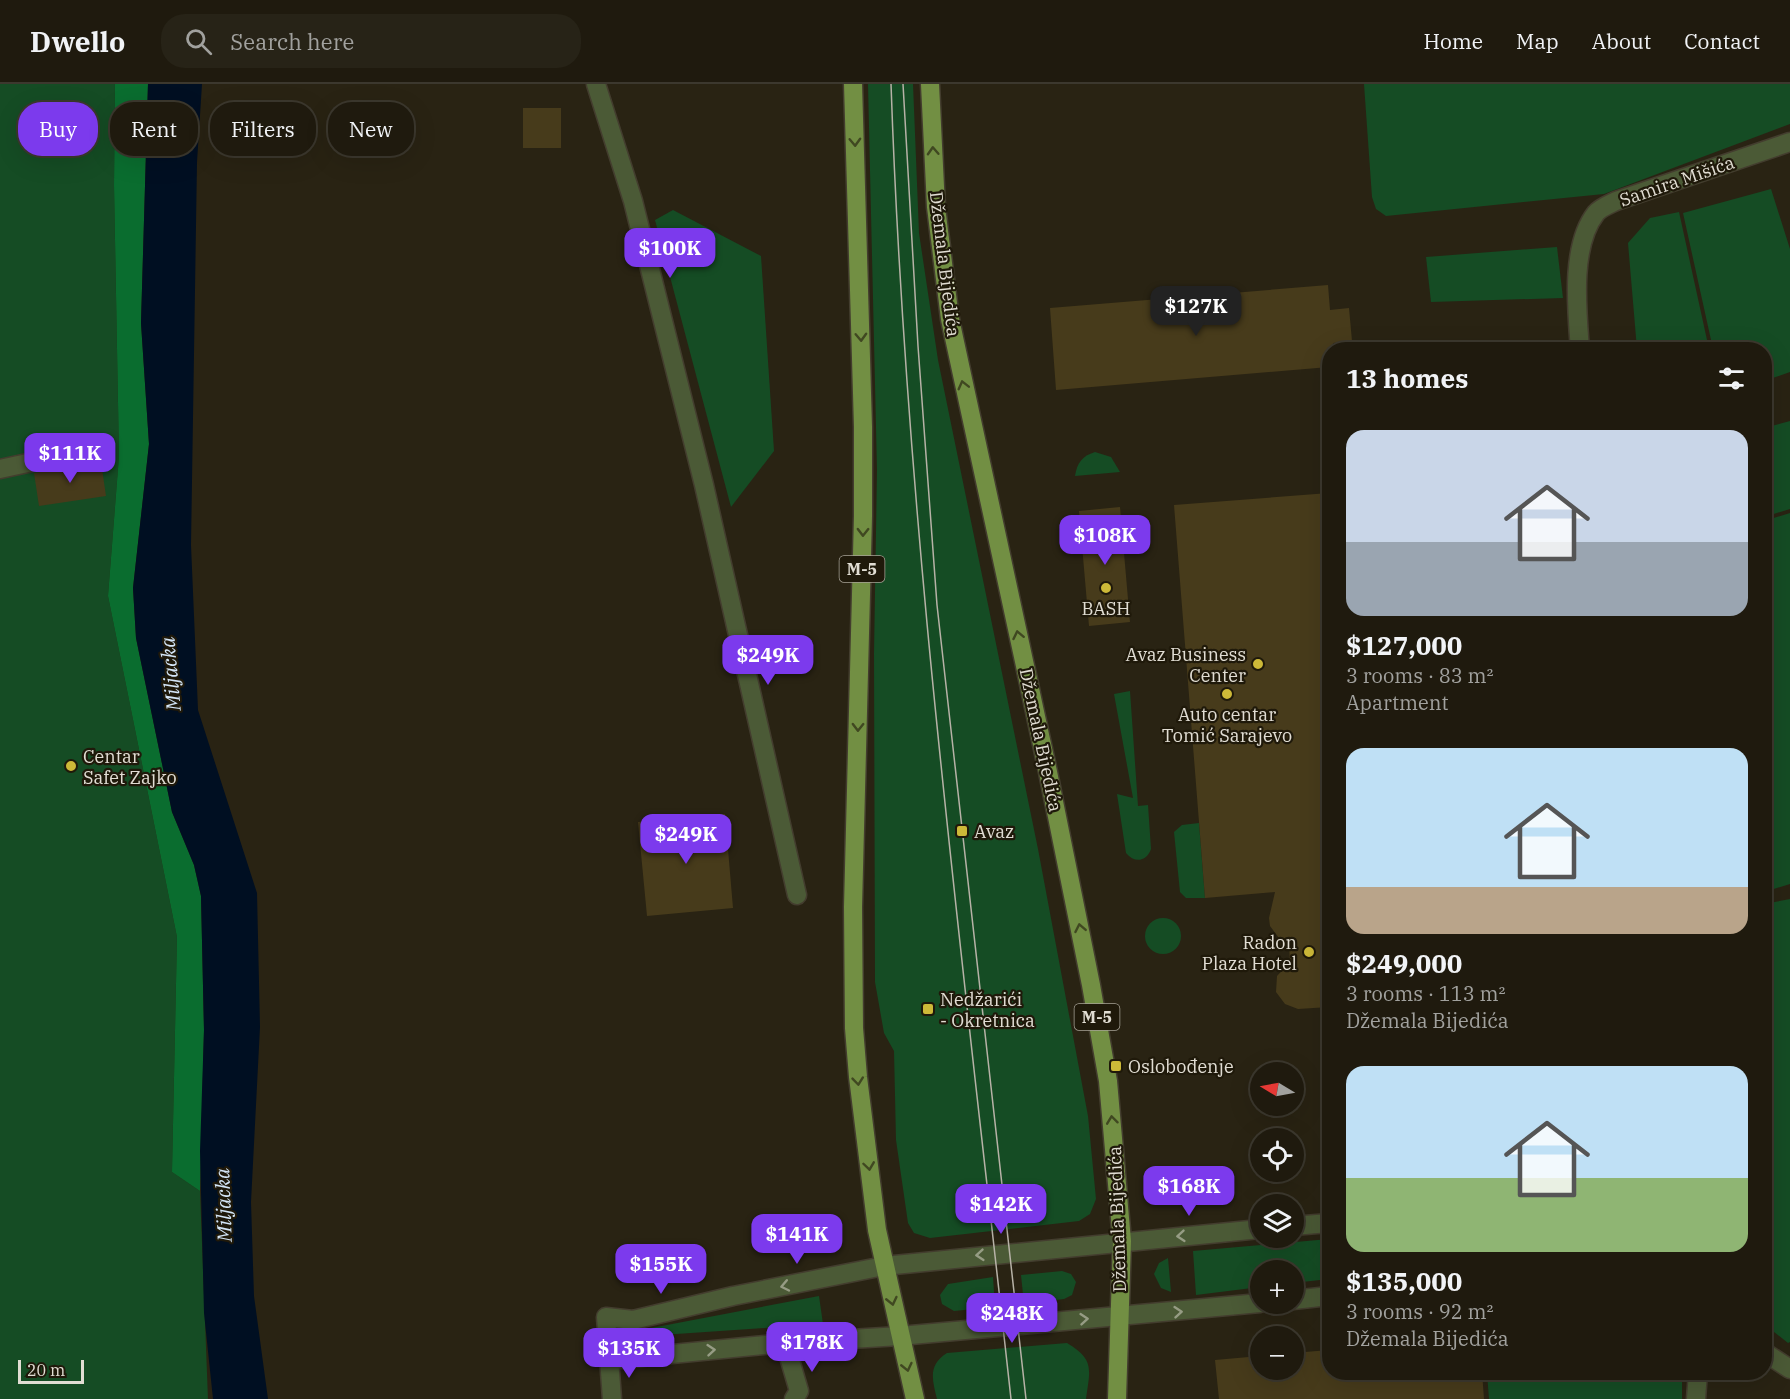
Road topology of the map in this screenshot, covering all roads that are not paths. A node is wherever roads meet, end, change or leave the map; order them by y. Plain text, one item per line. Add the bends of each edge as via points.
1 (596, 84) edge
2 (853, 84) edge
3 (930, 84) edge
4 (1790, 142) edge
5 (1579, 342) edge
6 (92, 449) dead end
7 (0, 469) edge
8 (797, 895) dead end
9 (1322, 1224) edge
10 (1304, 1225) edge
11 (1250, 1230) edge
12 (1122, 1241) junction
13 (884, 1266) junction
14 (1322, 1297) edge
15 (1304, 1299) edge
16 (1250, 1304) edge
17 (1120, 1316) junction
18 (900, 1336) junction
19 (785, 1343) junction
20 (1772, 1357) edge
21 (611, 1360) junction
22 (1790, 1369) edge
23 (1697, 1380) edge
24 (612, 1399) edge
25 (794, 1399) edge
26 (915, 1399) edge
27 (1117, 1399) edge
28 (1696, 1399) edge

1 - 8 street via 633,201 704,485
2 -> 13 main road, M-5 via 863,427 853,977 858,1077
12 -> 3 main road, Džemala Bijedića / M-5 via 1108,1081 1091,985 950,319 936,207
4 - 5 street, Samira Mišića via 1616,201 1596,212 1580,249 1576,300
6 - 7 street
9 - 10 street
11 -> 12 street
12 -> 13 street
12 - 17 main road, Džemala Bijedića / M-5
13 -> 18 main road, M-5
13 -> 21 street via 633,1320 606,1317
14 - 15 street
17 -> 16 street
18 -> 17 street
17 - 27 main road, Džemala Bijedića / M-5
18 - 19 street
18 -> 26 main road, M-5
21 -> 19 street
19 - 25 street via 799,1391
20 - 22 street
21 - 24 street
23 - 28 street

